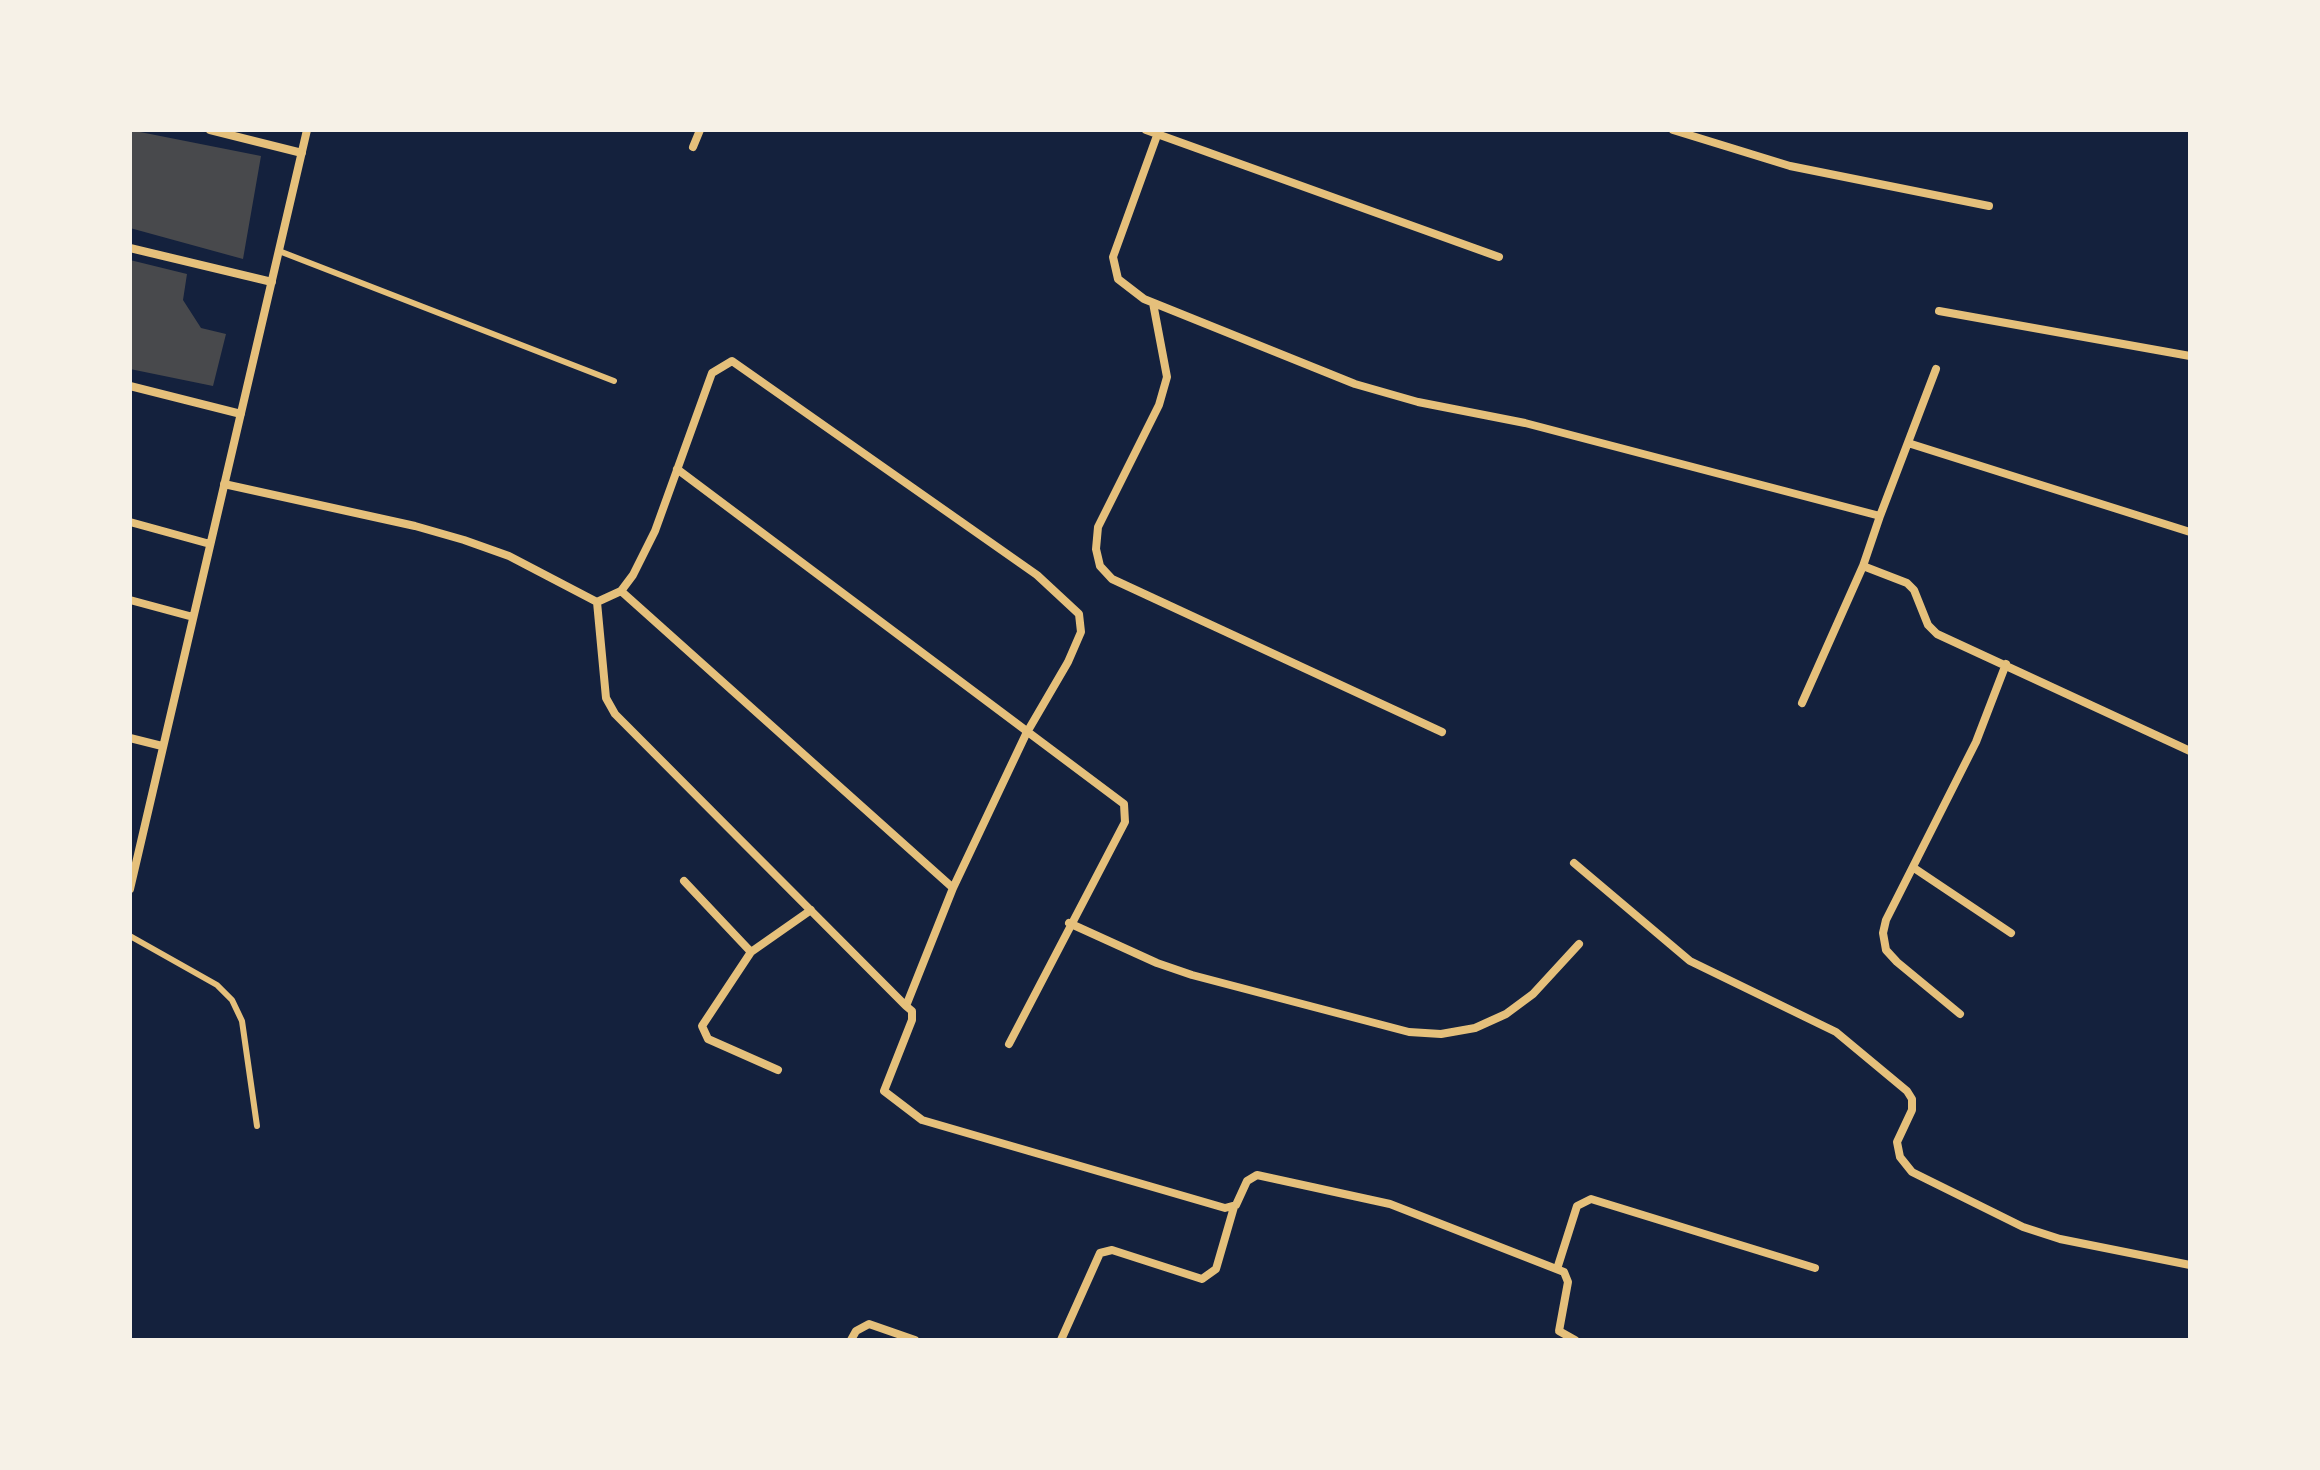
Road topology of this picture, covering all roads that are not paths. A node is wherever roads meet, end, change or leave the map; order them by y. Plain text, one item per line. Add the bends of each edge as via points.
1 (210, 130) edge
2 (307, 130) edge
3 (700, 130) edge
4 (1146, 130) edge
5 (1673, 130) edge
6 (1158, 133) edge
7 (693, 147) dead end
8 (302, 153) junction
9 (1989, 206) dead end
10 (130, 248) edge
11 (279, 251) junction
12 (1499, 257) dead end
13 (272, 282) junction
14 (1153, 303) junction
15 (1939, 311) dead end
16 (2190, 356) edge
17 (1936, 369) dead end
18 (614, 381) dead end
19 (130, 386) edge
20 (241, 414) junction
21 (1908, 443) junction
22 (677, 469) junction
23 (224, 484) junction
24 (1880, 516) junction
25 (130, 522) edge
26 (2190, 532) edge
27 (210, 544) junction
28 (1863, 566) junction
29 (621, 591) junction
30 (130, 600) edge
31 (597, 602) junction
32 (193, 617) junction
33 (2006, 664) junction
34 (1802, 703) dead end
35 (1442, 732) dead end
36 (1026, 734) junction
37 (130, 738) edge
38 (162, 746) junction
39 (2190, 751) edge
40 (1574, 863) dead end
41 (1914, 868) junction
42 (684, 881) dead end
43 (953, 888) junction
44 (130, 889) edge
45 (811, 910) junction
46 (1069, 923) junction
47 (2011, 933) dead end
48 (130, 936) edge
49 (1579, 944) dead end
50 (751, 952) junction
51 (906, 1006) junction
52 (1960, 1014) dead end
53 (1009, 1044) dead end
54 (778, 1070) dead end
55 (257, 1126) dead end
56 (1234, 1207) junction
57 (2190, 1265) edge
58 (1815, 1268) dead end
59 (1557, 1269) junction
60 (851, 1340) edge
61 (915, 1340) edge
62 (1061, 1340) edge
63 (1575, 1340) edge

1 - 8 street
2 - 8 street
3 - 7 street
4 - 6 street
5 - 9 street via 1790,166
6 - 12 street
6 - 14 street via 1113,257 1118,279
8 - 11 street
10 - 13 street
11 - 13 street
11 - 18 lane
13 - 20 street
14 - 24 street via 1355,384 1540,426
14 - 35 street via 1167,377 1159,405 1098,527 1100,566 1112,579
15 - 16 street
17 - 21 street
19 - 20 street
20 - 23 street
21 - 24 street
21 - 26 street
22 - 29 street via 655,531
22 - 36 street
22 - 36 street via 712,373 724,362 740,363 1037,575 1076,610 1081,626 1058,684
23 - 27 street
23 - 31 street via 464,540 509,556
24 - 28 street
25 - 27 street
27 - 32 street
28 - 33 street via 1907,583 1937,634
28 - 34 street
29 - 31 street
29 - 43 street
30 - 32 street
31 - 45 street via 606,698 615,714
32 - 38 street
33 - 39 street
33 - 41 street via 1976,742
36 - 43 street
36 - 46 street via 1121,801 1126,810 1125,822
37 - 38 street
38 - 44 street
40 - 57 street via 1690,961 1836,1032 1907,1091 1912,1110 1897,1142 1900,1157 1912,1172 2023,1227
41 - 47 street
41 - 52 street via 1886,920 1886,950
42 - 50 street
43 - 51 street
45 - 50 street
45 - 51 street
46 - 49 street via 1192,975 1409,1032 1441,1034 1475,1028 1506,1014 1533,994
46 - 53 street
48 - 55 lane via 217,985 232,1000 242,1021
50 - 54 street via 712,1008 702,1032
51 - 56 street via 912,1020 884,1087 905,1110 941,1126
56 - 59 street via 1247,1181 1261,1176 1390,1204
56 - 62 street via 1216,1269 1202,1279 1112,1250 1100,1253
58 - 59 street via 1591,1199 1577,1206
59 - 63 street via 1568,1282 1559,1331
60 - 61 street via 869,1324

